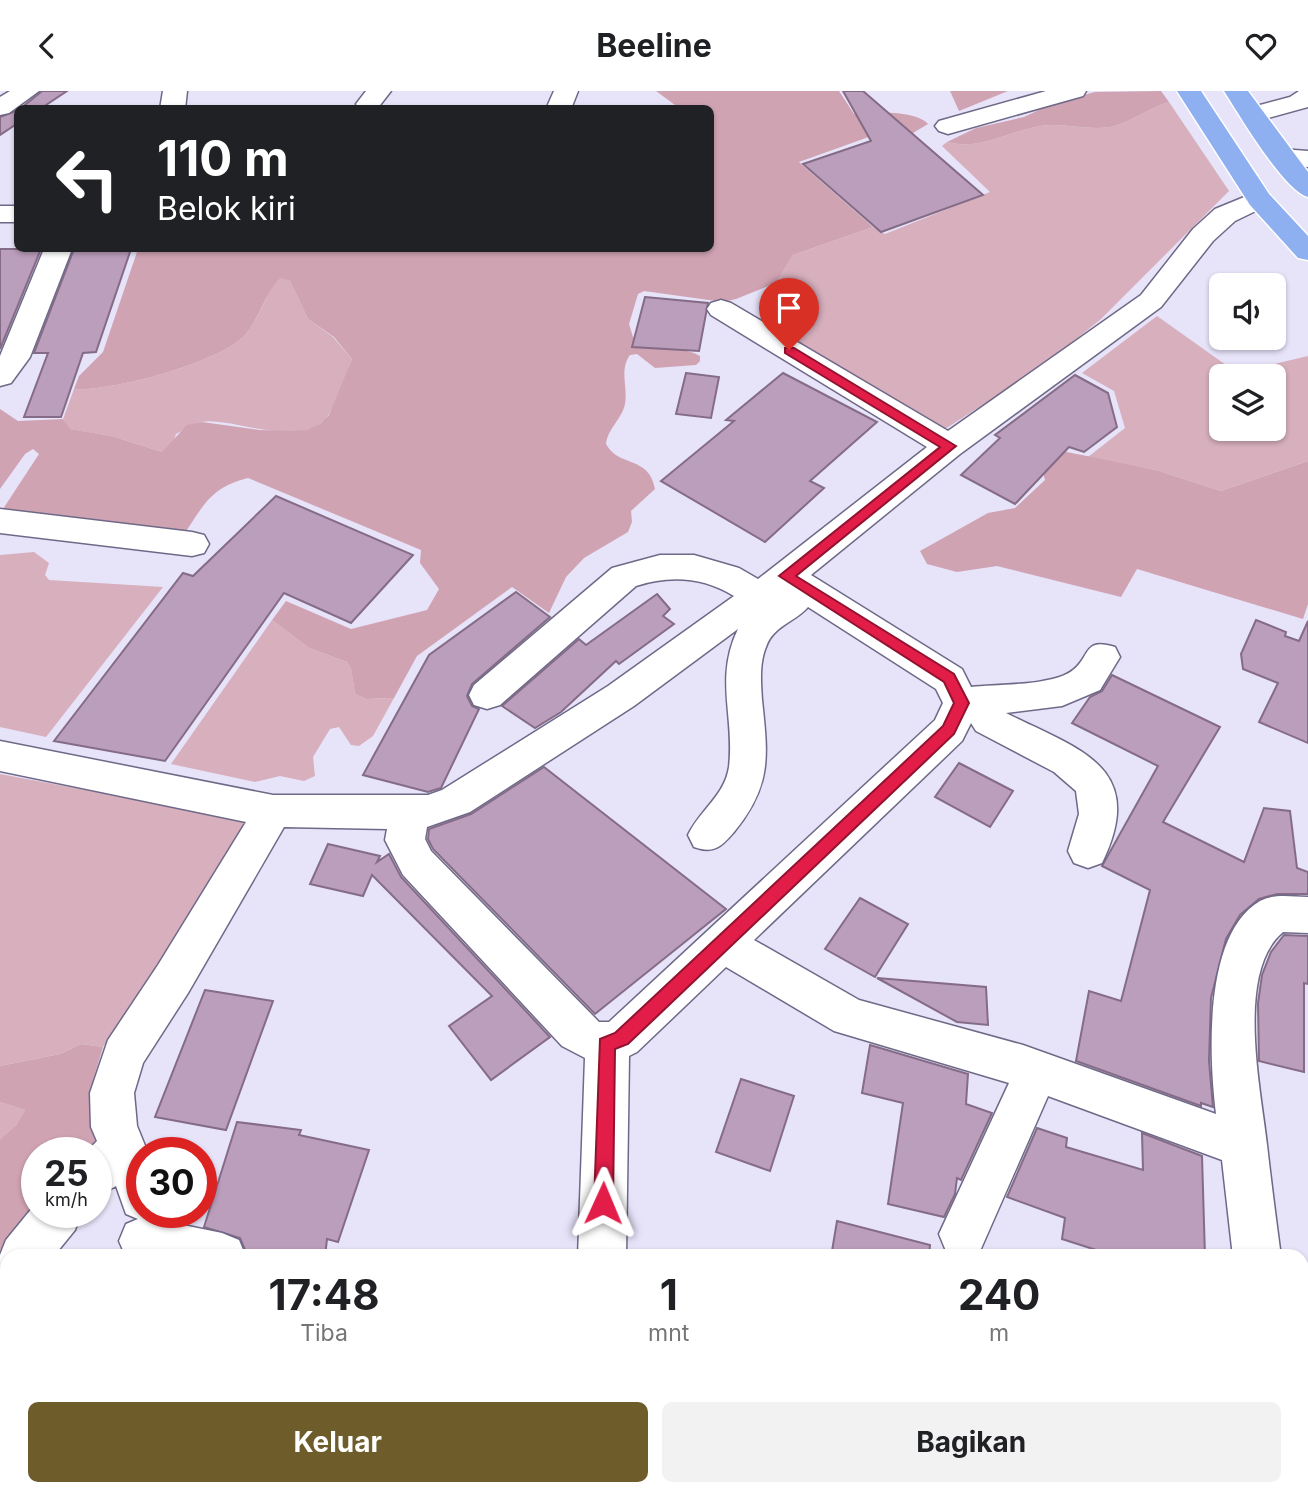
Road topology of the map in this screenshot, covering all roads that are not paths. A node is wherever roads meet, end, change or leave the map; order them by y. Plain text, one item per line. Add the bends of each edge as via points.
1 (27, 91) edge
2 (1074, 91) edge
3 (1189, 91) edge
4 (1236, 91) edge
5 (1308, 96) edge
6 (0, 108) edge
7 (1254, 114) junction
8 (948, 127) dead end
9 (1281, 157) junction
10 (1308, 159) edge
11 (1308, 189) edge
12 (1259, 199) junction
13 (57, 252) edge
14 (1308, 252) edge
15 (721, 309) dead end
16 (0, 376) edge
17 (949, 446) junction
18 (0, 521) edge
19 (192, 544) dead end
20 (784, 587) junction
21 (1102, 657) dead end
22 (487, 695) dead end
23 (969, 702) junction
24 (0, 756) edge
25 (273, 811) junction
26 (410, 813) junction
27 (708, 835) dead end
28 (1088, 851) dead end
29 (1308, 915) edge
30 (723, 944) junction
31 (607, 1045) junction
32 (1037, 1071) junction
33 (112, 1144) edge
34 (1245, 1146) junction
35 (112, 1165) edge
36 (126, 1194) edge
37 (46, 1228) edge
38 (145, 1228) edge
39 (963, 1234) dead end
40 (29, 1249) edge
41 (201, 1249) edge
42 (602, 1249) edge
43 (1256, 1249) edge

1 - 6 street
2 - 8 street
3 - 12 highway
4 - 7 highway
5 - 7 street via 1299,103
7 - 9 highway
9 - 10 street
9 - 11 highway
12 - 14 highway
12 - 17 street via 1225,215 1203,235 1151,301
13 - 16 street via 15,357
15 - 17 street
17 - 20 street
18 - 19 street
20 - 22 street via 690,564 632,574
20 - 23 street via 949,678
20 - 26 street via 456,801
20 - 27 street via 757,628 744,675 741,701 749,750 743,788
21 - 23 street via 1087,680 1062,692
23 - 28 street via 989,721 1067,761 1095,784 1098,814
23 - 30 street via 949,730
24 - 25 street
25 - 26 street
25 - 33 street via 123,1055 112,1093
26 - 31 street via 405,841 417,863 577,1032 591,1042
29 - 34 street via 1275,914 1253,932 1236,986 1234,1078
30 - 31 street via 622,1038
30 - 32 street via 849,1017
31 - 42 street
32 - 34 street
32 - 39 street
34 - 43 street
35 - 36 street
37 - 40 street
38 - 41 street

